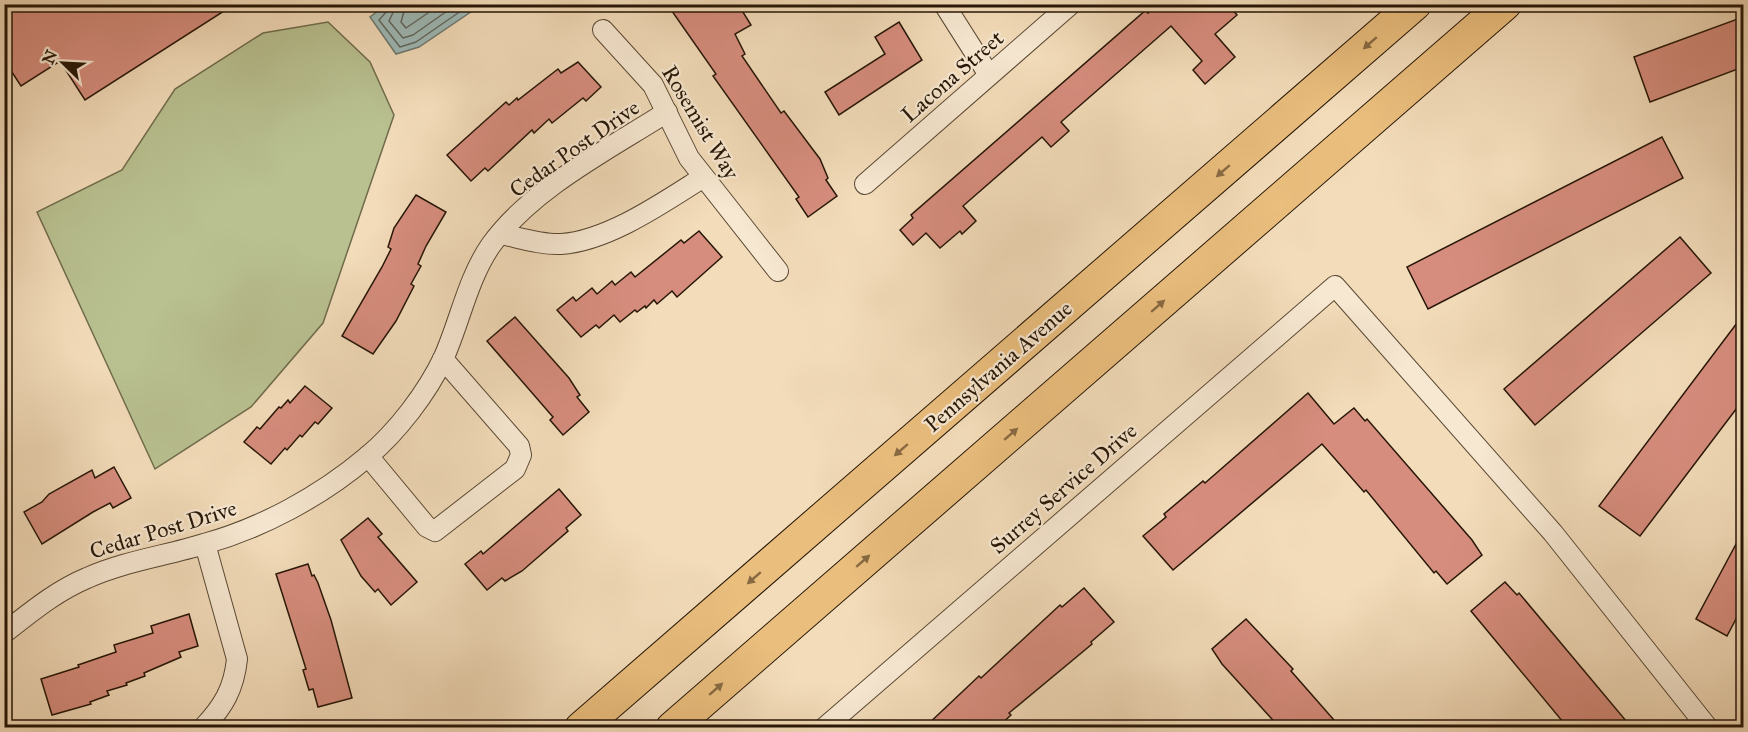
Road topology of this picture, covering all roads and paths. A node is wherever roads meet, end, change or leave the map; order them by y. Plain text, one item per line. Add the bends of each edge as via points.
1 (944, 4) edge
2 (1071, 4) edge
3 (1414, 4) edge
4 (1505, 4) edge
5 (603, 30) dead end
6 (989, 75) junction
7 (667, 112) junction
8 (702, 178) junction
9 (865, 184) dead end
10 (501, 234) junction
11 (777, 271) dead end
12 (443, 359) junction
13 (368, 456) junction
14 (205, 544) junction
15 (4, 633) edge
16 (203, 728) edge
17 (581, 728) edge
18 (672, 728) edge
19 (824, 728) edge
20 (1708, 728) edge

1 - 6 street
2 - 6 street, Lacona Street
3 -> 17 highway, Pennsylvania Avenue
18 -> 4 highway
5 - 7 street, Rosemist Way via 644,74
6 - 9 street, Lacona Street
7 - 8 street, Rosemist Way
7 - 10 street, Cedar Post Drive via 547,190
8 - 10 street via 645,214 580,240 554,244
8 - 11 street, Rosemist Way
10 - 12 street, Cedar Post Drive via 483,258
12 - 13 street, Cedar Post Drive via 409,411
12 - 13 street via 519,446 515,469 435,531 427,527
13 - 14 street, Cedar Post Drive via 344,476 283,512
14 - 15 street, Cedar Post Drive via 87,577 39,605
14 - 16 street via 237,659 226,702
19 - 20 street, Surrey Service Drive via 1335,286 1553,533

